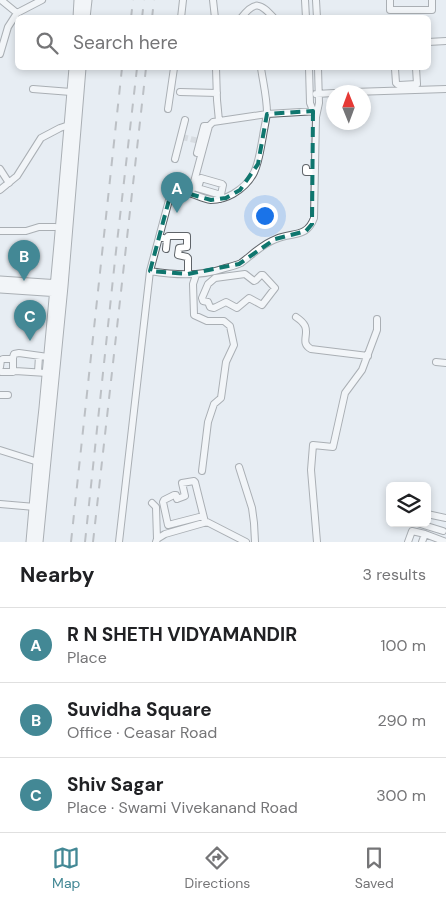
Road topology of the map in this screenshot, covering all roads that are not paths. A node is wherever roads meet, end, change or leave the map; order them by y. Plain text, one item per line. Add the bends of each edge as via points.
1 (1, 0) edge
2 (42, 0) edge
3 (79, 0) edge
4 (87, 0) edge
5 (183, 0) edge
6 (213, 0) edge
7 (305, 0) edge
8 (316, 0) edge
9 (390, 0) edge
10 (432, 0) edge
11 (256, 3) edge
12 (17, 13) joint
13 (417, 14) edge
14 (78, 15) edge
15 (86, 15) edge
16 (181, 15) edge
17 (214, 15) edge
18 (244, 15) edge
19 (271, 15) edge
20 (306, 15) edge
21 (317, 15) edge
22 (15, 16) edge
23 (446, 41) edge
24 (431, 42) edge
25 (0, 54) edge
26 (74, 70) edge
27 (81, 70) edge
28 (174, 70) edge
29 (216, 70) edge
30 (261, 70) edge
31 (308, 70) edge
32 (318, 70) edge
33 (395, 70) edge
34 (418, 70) edge
35 (418, 70) edge
36 (406, 87) junction
37 (33, 89) dead end
38 (446, 89) edge
39 (371, 90) edge
40 (420, 90) junction
41 (72, 92) junction
42 (180, 92) dead end
43 (217, 93) junction
44 (310, 94) junction
45 (318, 94) junction
46 (326, 94) edge
47 (168, 109) dead end
48 (315, 113) junction
49 (267, 114) junction
50 (186, 120) dead end
51 (219, 121) junction
52 (69, 125) junction
53 (201, 142) junction
54 (175, 159) dead end
55 (194, 164) dead end
56 (0, 169) edge
57 (306, 172) dead end
58 (314, 172) junction
59 (9, 183) junction
60 (194, 189) junction
61 (0, 190) edge
62 (220, 197) junction
63 (61, 227) junction
64 (0, 231) edge
65 (159, 237) junction
66 (167, 238) junction
67 (166, 249) dead end
68 (238, 264) junction
69 (150, 271) junction
70 (188, 274) junction
71 (244, 274) junction
72 (196, 275) junction
73 (215, 275) junction
74 (0, 281) edge
75 (0, 288) edge
76 (58, 289) junction
77 (296, 316) dead end
78 (377, 320) dead end
79 (44, 356) junction
80 (368, 356) junction
81 (1, 358) edge
82 (13, 359) junction
83 (436, 362) dead end
84 (446, 363) edge
85 (0, 369) edge
86 (15, 370) junction
87 (42, 373) junction
88 (0, 395) edge
89 (8, 395) dead end
90 (0, 450) edge
91 (38, 462) junction
92 (239, 467) dead end
93 (202, 470) dead end
94 (152, 503) dead end
95 (0, 504) edge
96 (35, 507) junction
97 (431, 515) edge
98 (446, 518) edge
99 (204, 519) junction
100 (182, 525) junction
101 (430, 527) edge
102 (443, 531) dead end
103 (425, 534) junction
104 (156, 541) edge
105 (31, 542) edge
106 (38, 542) edge
107 (119, 542) edge
108 (246, 542) edge
109 (255, 542) edge
110 (317, 542) edge
111 (408, 542) edge
112 (422, 542) edge
113 (446, 542) edge

1 - 12 street
2 - 12 street
3 - 14 main road
4 - 15 main road
5 - 16 street
6 - 17 street
7 - 20 street
8 - 21 street
9 - 13 street via 390,10
10 - 13 street via 432,10
11 - 18 street
11 - 19 street
22 - 25 street via 8,27
23 - 24 street
26 - 41 main road
27 - 63 main road
28 - 47 street
29 - 43 street
30 - 49 street
31 - 44 street
32 - 45 street
33 - 36 street via 396,84
34 - 36 street via 417,84
35 - 40 street
36 - 39 street
36 - 40 street
37 - 41 street
38 - 40 street
41 - 52 main road
42 - 43 street
43 - 51 street
44 - 45 street
44 - 48 street
45 - 46 street
45 - 48 street via 320,103
48 - 49 street
48 - 58 street
49 - 51 street
49 - 62 street via 258,164 252,177 240,190 226,198
50 - 54 street
51 - 53 street via 209,126
52 - 59 street via 41,138 18,176
52 - 63 main road
53 - 55 street
53 - 60 street
56 - 59 street
57 - 58 street
58 - 68 street via 312,224 306,231 270,242
59 - 61 street
60 - 62 street via 211,200
60 - 62 street via 201,178 222,184
60 - 65 street via 174,194 169,200
63 - 64 street
63 - 76 main road
65 - 66 street
65 - 69 street
66 - 67 street
66 - 70 street via 187,236 187,247 179,248 178,255 187,257
68 - 71 street
68 - 73 street
69 - 70 street
69 - 107 street
70 - 72 street
71 - 73 street
71 - 73 street via 254,281 263,275 275,288 262,305 249,298 238,308 228,302 211,307 202,298
72 - 73 street
72 - 93 street via 193,284 194,315 224,321 230,326 234,345 226,362 220,398 214,404 208,422
74 - 76 main road
75 - 76 main road
76 - 79 main road
76 - 106 main road
77 - 80 street via 305,326 307,347
78 - 80 street
79 - 82 street via 19,353 14,354
79 - 87 main road
80 - 110 street via 345,393 333,447 313,444 311,470
81 - 82 street
81 - 85 street
82 - 86 street
83 - 84 street
85 - 86 street via 1,372
86 - 87 street
87 - 91 main road
88 - 89 street
90 - 91 street
91 - 96 main road
92 - 109 street via 252,508
94 - 104 street via 156,507
95 - 96 street
96 - 105 main road
97 - 98 street
99 - 100 street
99 - 100 street via 195,482 183,482 185,496 177,499 174,495 162,502 167,524
99 - 108 street
100 - 104 street
101 - 102 street
103 - 111 street via 412,531
103 - 112 street
103 - 113 street

